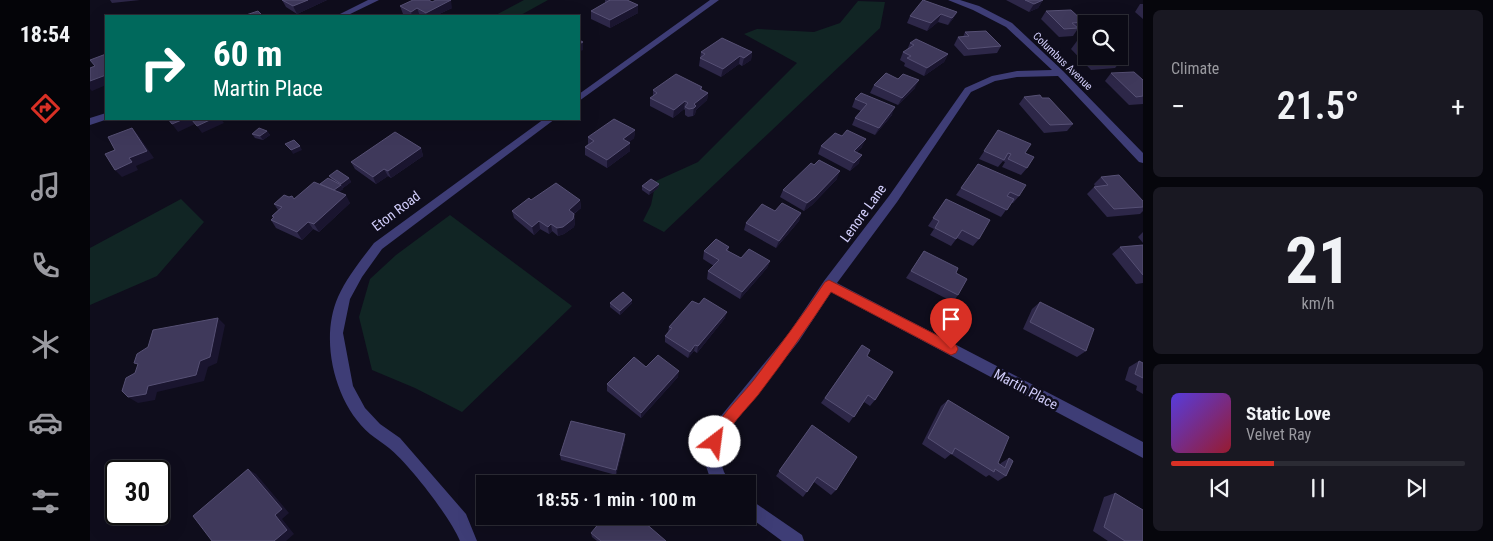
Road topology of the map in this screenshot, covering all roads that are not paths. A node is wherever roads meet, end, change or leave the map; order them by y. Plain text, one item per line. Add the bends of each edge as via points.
1 (375, 0) edge
2 (715, 0) edge
3 (952, 0) edge
4 (342, 15) edge
5 (1060, 73) junction
6 (580, 97) edge
7 (105, 116) edge
8 (549, 120) edge
9 (90, 122) edge
10 (1143, 159) edge
11 (829, 285) junction
12 (1143, 450) edge
13 (717, 475) edge
14 (756, 512) edge
15 (469, 541) edge
16 (796, 541) edge

1 - 4 street
2 - 6 street
3 - 5 street, Columbus Avenue via 1009,25
5 - 10 street, Columbus Avenue
5 - 11 street, Lenore Lane via 1017,74 992,79 968,90
7 - 9 street
8 - 15 street, Eton Road via 378,246 344,299 336,333 346,387 360,413 416,466 460,520
11 - 12 street, Martin Place
11 - 13 street, Lenore Lane via 794,337 721,427 711,457
14 - 16 street

